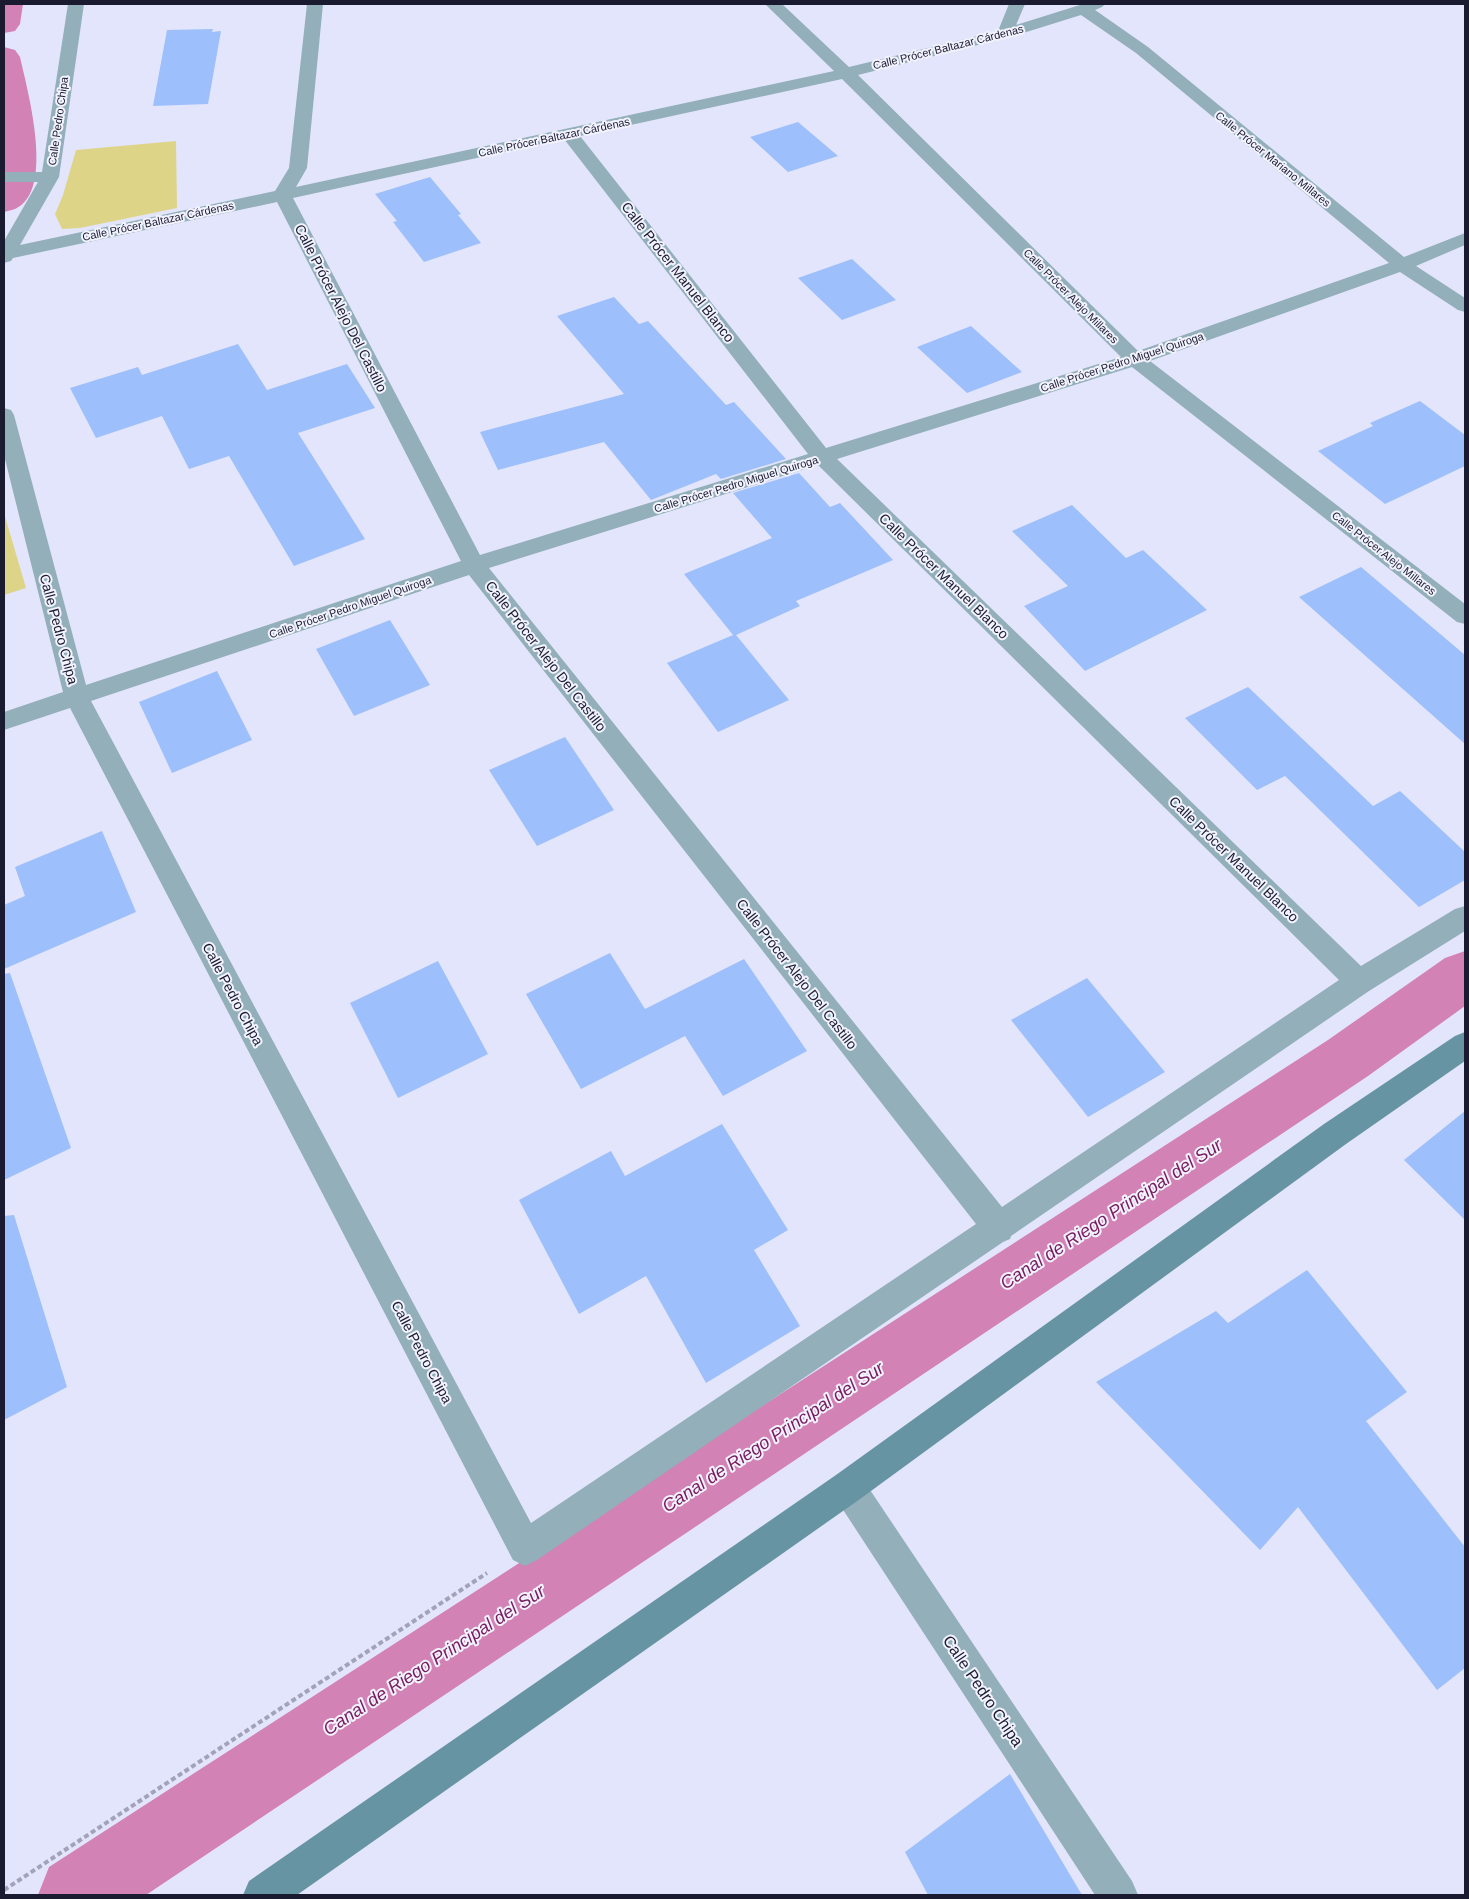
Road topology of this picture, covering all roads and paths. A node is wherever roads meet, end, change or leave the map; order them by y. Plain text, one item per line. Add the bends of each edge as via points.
1 (76, 4) edge
2 (316, 4) edge
3 (772, 4) edge
4 (1017, 4) edge
5 (1090, 6) edge
6 (1004, 34) junction
7 (846, 72) junction
8 (570, 134) junction
9 (4, 177) edge
10 (47, 177) junction
11 (282, 195) junction
12 (1465, 238) edge
13 (5, 255) edge
14 (1402, 265) junction
15 (1465, 306) edge
16 (1135, 360) junction
17 (4, 414) edge
18 (822, 457) junction
19 (474, 565) junction
20 (1465, 616) edge
21 (77, 698) junction
22 (4, 721) edge
23 (1465, 917) edge
24 (1359, 982) junction
25 (1465, 1045) edge
26 (999, 1228) junction
27 (848, 1488) junction
28 (525, 1548) junction
29 (4, 1890) edge
30 (263, 1895) edge
31 (1118, 1895) edge

1 - 10 street, Calle Pedro Chipa
2 - 11 street via 298,168
3 - 7 street, Calle Prócer Alejo Millares
4 - 6 street
5 - 6 street, Calle Prócer Baltazar Cárdenas
5 - 14 street, Calle Prócer Mariano Millares
6 - 7 street, Calle Prócer Baltazar Cárdenas
7 - 8 street, Calle Prócer Baltazar Cárdenas
7 - 16 street, Calle Prócer Alejo Millares
8 - 11 street, Calle Prócer Baltazar Cárdenas
8 - 18 street, Calle Prócer Manuel Blanco
9 - 10 street
10 - 13 street, Calle Pedro Chipa
11 - 13 street, Calle Prócer Baltazar Cárdenas
11 - 19 street, Calle Prócer Alejo Del Castillo
12 - 14 street, Calle Prócer Pedro Miguel Quiroga
14 - 15 street, Calle Prócer Mariano Millares
14 - 16 street, Calle Prócer Pedro Miguel Quiroga
16 - 18 street, Calle Prócer Pedro Miguel Quiroga
16 - 20 street, Calle Prócer Alejo Millares
17 - 21 street, Calle Pedro Chipa
18 - 19 street, Calle Prócer Pedro Miguel Quiroga
18 - 24 street, Calle Prócer Manuel Blanco
19 - 21 street, Calle Prócer Pedro Miguel Quiroga
19 - 26 street, Calle Prócer Alejo Del Castillo
21 - 22 street, Calle Prócer Pedro Miguel Quiroga
21 - 28 street, Calle Pedro Chipa
23 - 24 street
24 - 26 street
25 - 27 street via 1335,1134
26 - 28 street
27 - 30 street
27 - 31 street, Calle Pedro Chipa
28 - 29 path

